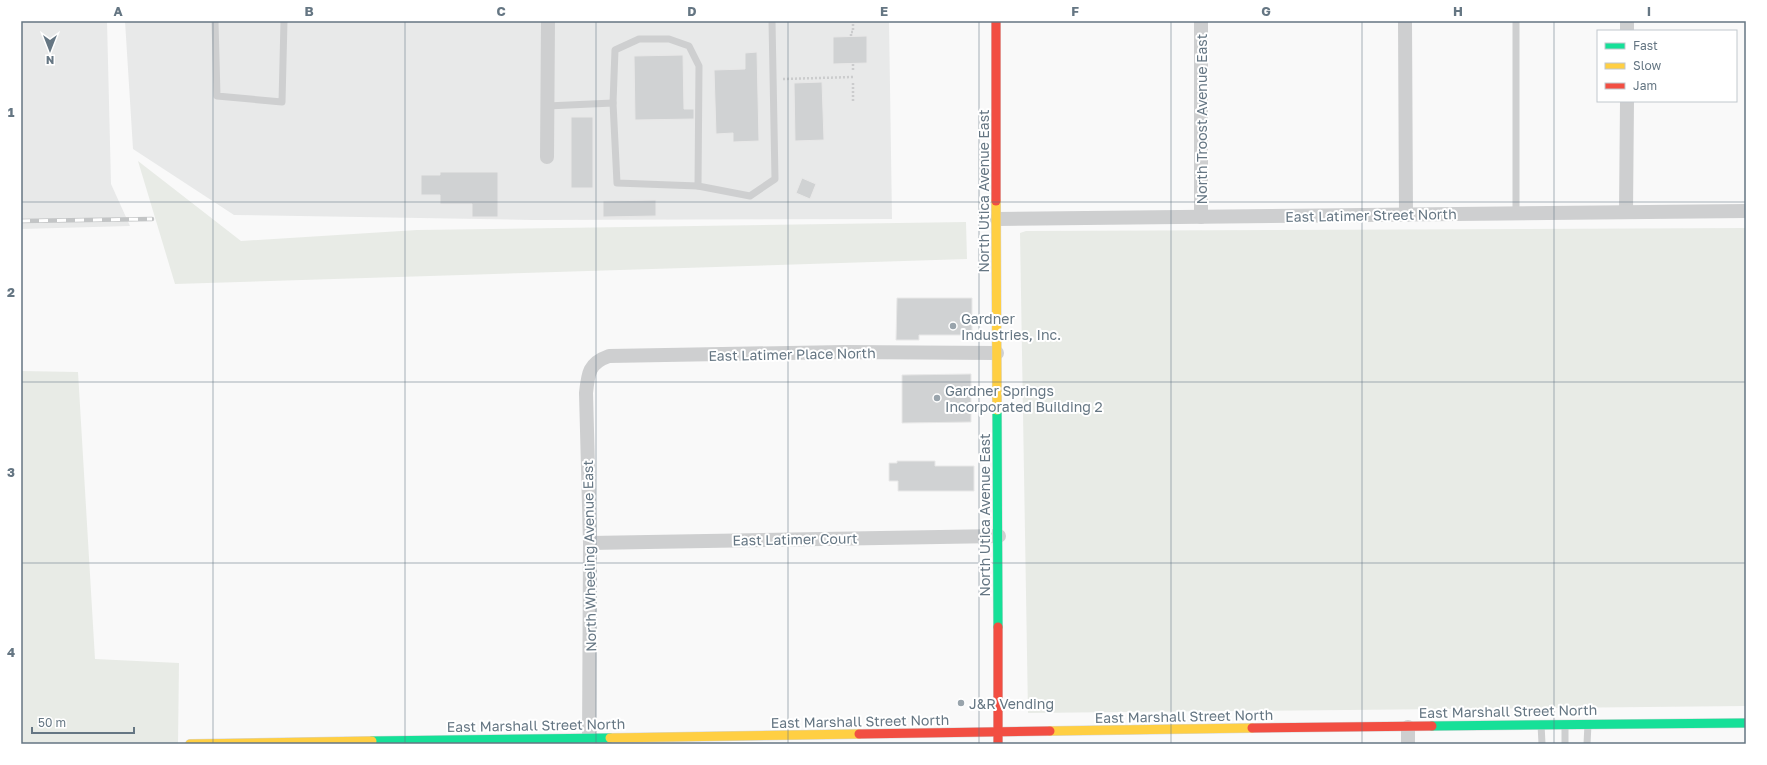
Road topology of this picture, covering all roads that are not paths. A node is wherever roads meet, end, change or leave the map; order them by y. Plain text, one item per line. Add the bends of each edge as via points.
1 (215, 21) edge
2 (284, 21) edge
3 (548, 21) edge
4 (772, 21) edge
5 (996, 21) edge
6 (1201, 21) edge
7 (1405, 21) edge
8 (1516, 21) edge
9 (1627, 102) edge
10 (613, 103) junction
11 (547, 106) junction
12 (547, 157) dead end
13 (698, 186) junction
14 (1746, 211) edge
15 (1626, 212) junction
16 (1516, 214) junction
17 (1406, 215) junction
18 (1201, 217) junction
19 (997, 219) junction
20 (997, 353) junction
21 (591, 368) joint
22 (999, 536) junction
23 (590, 543) junction
24 (1588, 723) junction
25 (1746, 723) edge
26 (1541, 724) junction
27 (1565, 724) junction
28 (1408, 726) junction
29 (998, 733) junction
30 (589, 741) edge
31 (190, 744) edge
32 (998, 744) edge
33 (1408, 744) edge
34 (1542, 744) edge
35 (1565, 744) edge
36 (1587, 744) edge

1 - 2 lane via 217,96 282,102
3 - 11 street
4 - 13 lane via 775,179 750,196
5 - 19 street, North Utica Avenue East
6 - 18 street, North Troost Avenue East
7 - 17 street
8 - 16 lane
9 - 15 street
10 - 11 lane
10 - 13 lane via 616,183
10 - 13 lane via 614,50 639,39 669,39 689,46 699,66
11 - 12 street
14 - 15 street, East Latimer Street North
15 - 16 street, East Latimer Street North
16 - 17 street, East Latimer Street North
17 - 18 street, East Latimer Street North
18 - 19 street, East Latimer Street North
19 - 20 street, North Utica Avenue East
20 - 21 street, East Latimer Place North via 844,352 609,356 598,360
20 - 22 street, North Utica Avenue East
21 - 23 street, North Wheeling Avenue East via 586,393
22 - 23 street, East Latimer Court
22 - 29 street, North Utica Avenue East
23 - 30 street, North Wheeling Avenue East
24 - 25 street, East Marshall Street North
24 - 27 street, East Marshall Street North
24 - 36 lane
26 - 27 street, East Marshall Street North
26 - 28 street, East Marshall Street North
26 - 34 lane
27 - 35 lane
28 - 29 street, East Marshall Street North
28 - 33 street
29 - 30 street, East Marshall Street North
29 - 32 street, North Utica Avenue East
30 - 31 street, East Marshall Street North

